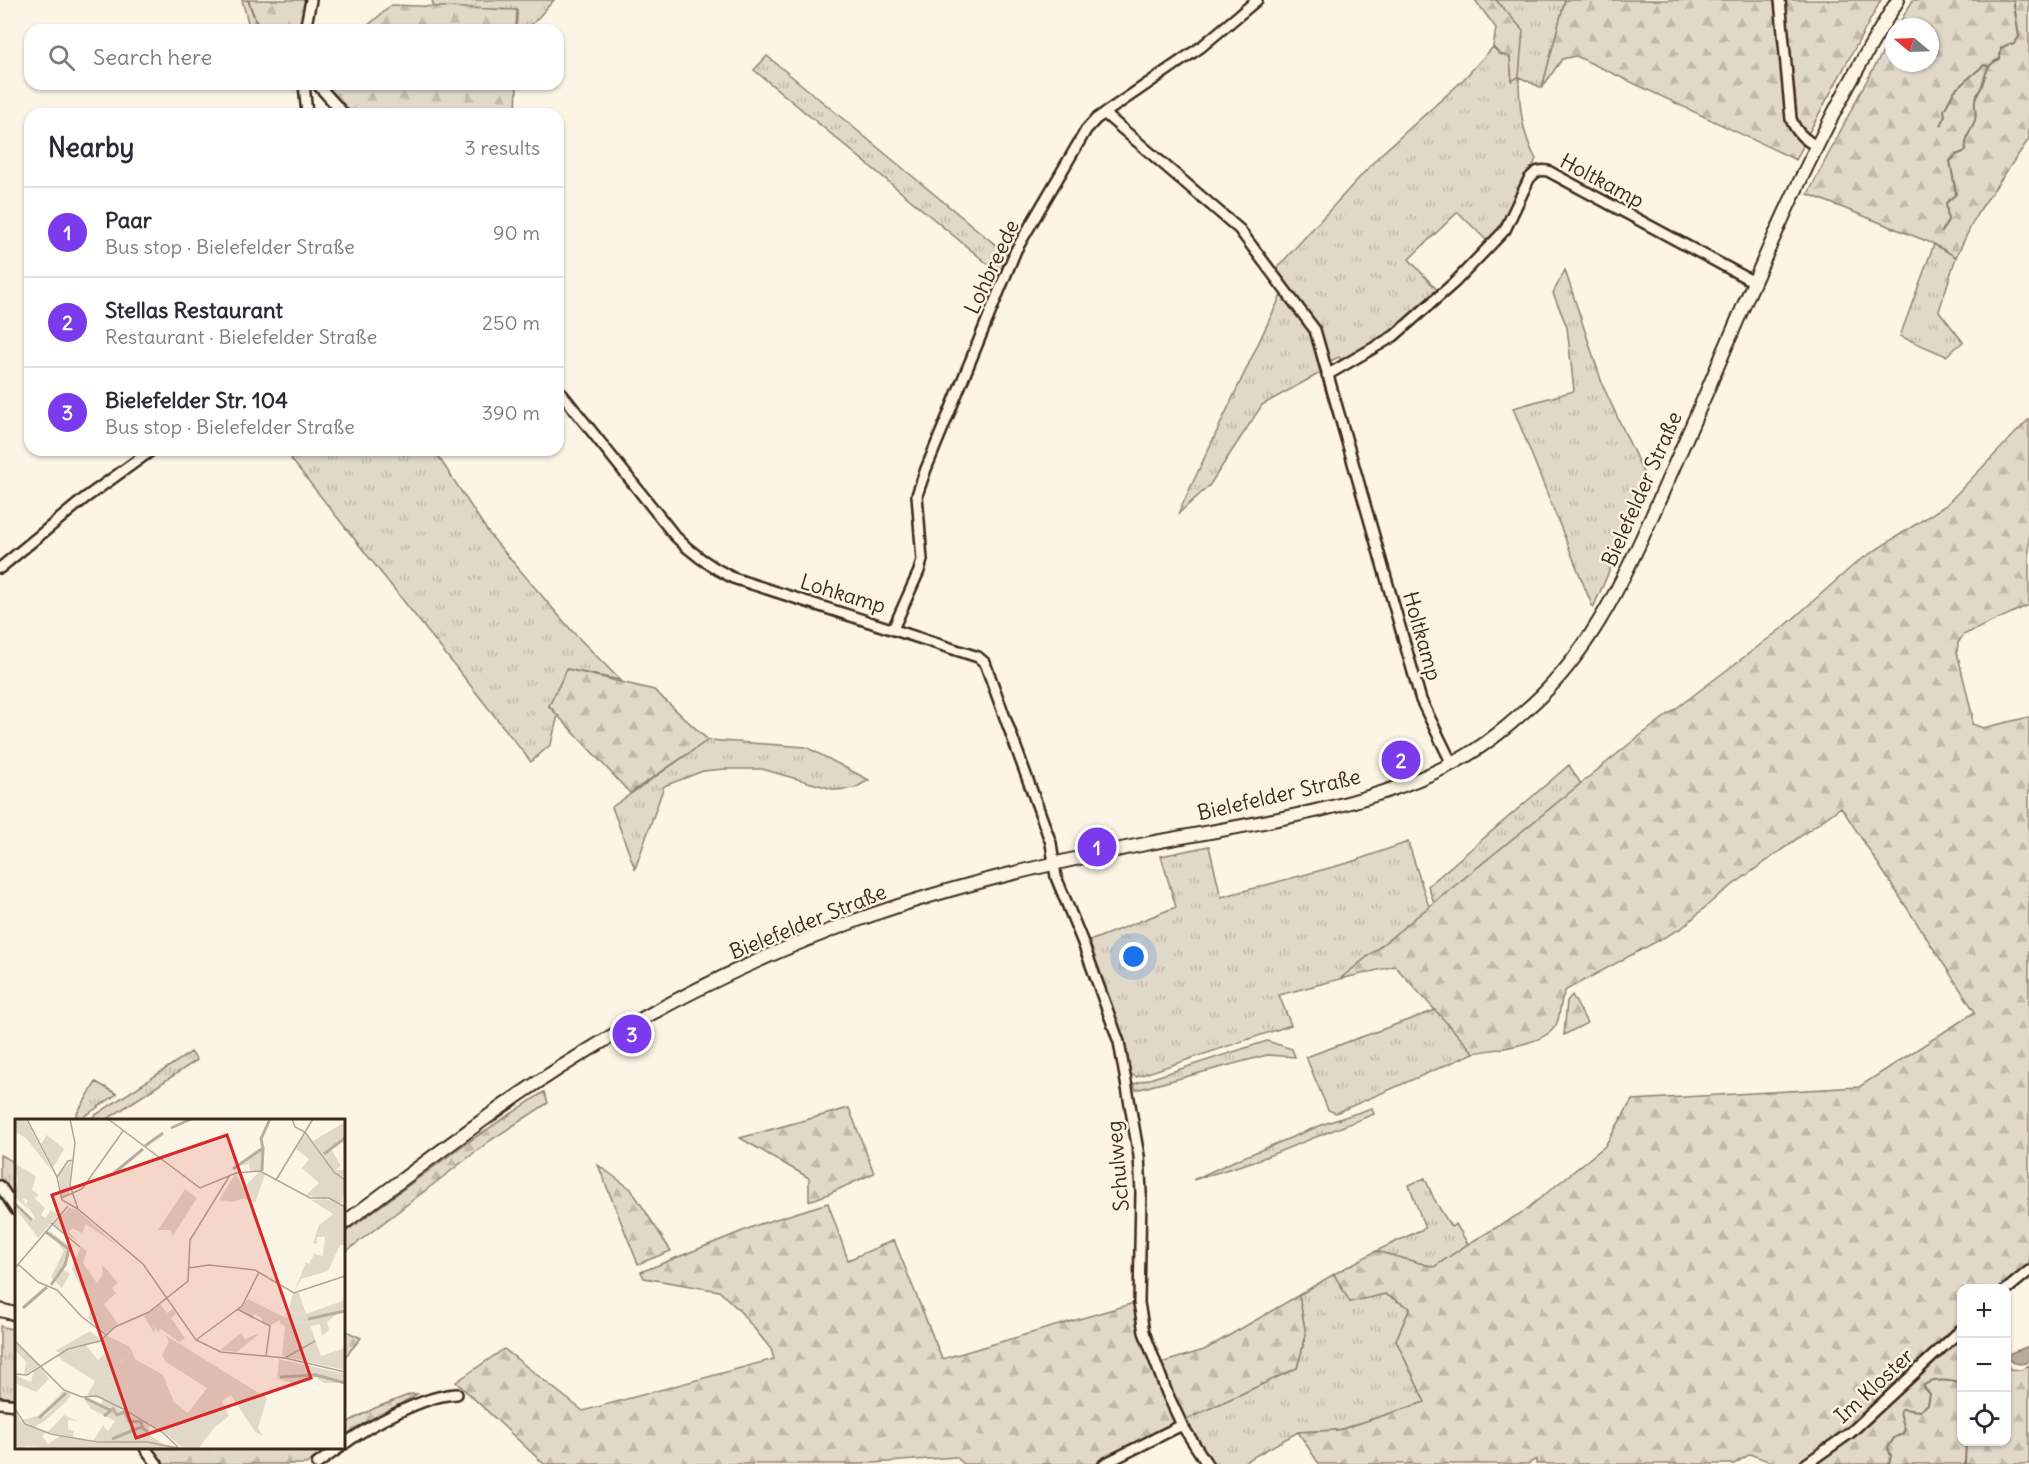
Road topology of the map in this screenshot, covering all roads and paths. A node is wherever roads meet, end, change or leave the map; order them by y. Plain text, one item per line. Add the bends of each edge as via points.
1 (311, 0) edge
2 (1257, 0) edge
3 (1780, 0) edge
4 (1898, 0) edge
5 (305, 24) edge
6 (305, 90) edge
7 (322, 90) edge
8 (306, 108) edge
9 (339, 108) edge
10 (1105, 114) junction
11 (1816, 146) junction
12 (1754, 282) junction
13 (1327, 375) junction
14 (564, 397) edge
15 (144, 456) edge
16 (0, 568) edge
17 (893, 628) junction
18 (1452, 764) junction
19 (1054, 863) junction
20 (0, 1186) edge
21 (15, 1208) edge
22 (345, 1222) edge
23 (2029, 1270) edge
24 (2011, 1286) edge
25 (0, 1310) edge
26 (15, 1314) edge
27 (1957, 1334) edge
28 (457, 1394) dead end
29 (0, 1403) edge
30 (15, 1406) edge
31 (1182, 1425) junction
32 (345, 1443) edge
33 (146, 1449) edge
34 (338, 1449) edge
35 (157, 1464) edge
36 (317, 1464) edge
37 (1104, 1464) edge
38 (1207, 1464) edge
39 (1806, 1464) edge

1 - 5 street
2 - 10 street, Lohbreede via 1201,47
3 - 11 street via 1791,119 1796,130
4 - 11 main road, Bielefelder Straße
6 - 8 street
7 - 9 street
10 - 13 street, Holtkamp via 1245,236 1315,330
10 - 17 street, Lohbreede via 1082,136 1016,250 917,495 922,560
11 - 12 main road, Bielefelder Straße
12 - 13 street, Holtkamp via 1542,170 1529,179 1505,230 1455,282 1394,336
12 - 18 main road, Bielefelder Straße via 1609,606 1544,694 1506,727
13 - 18 street, Holtkamp via 1421,700
14 - 17 street, Lohkamp via 675,536 703,560 734,578
15 - 16 street
17 - 19 street, Lohkamp via 978,657 985,663 1051,843
18 - 19 main road, Bielefelder Straße via 1334,807
19 - 22 main road, Bielefelder Straße via 976,882 861,919 749,964 628,1027 537,1083
19 - 31 street, Schulweg via 1119,1042 1139,1156 1139,1304 1144,1332
20 - 21 street
23 - 24 street
25 - 26 main road
27 - 39 street, Im Kloster via 1850,1433
28 - 32 street via 446,1394 400,1412
29 - 30 street
31 - 37 street
31 - 38 street, Schulweg
33 - 35 street
34 - 36 street

